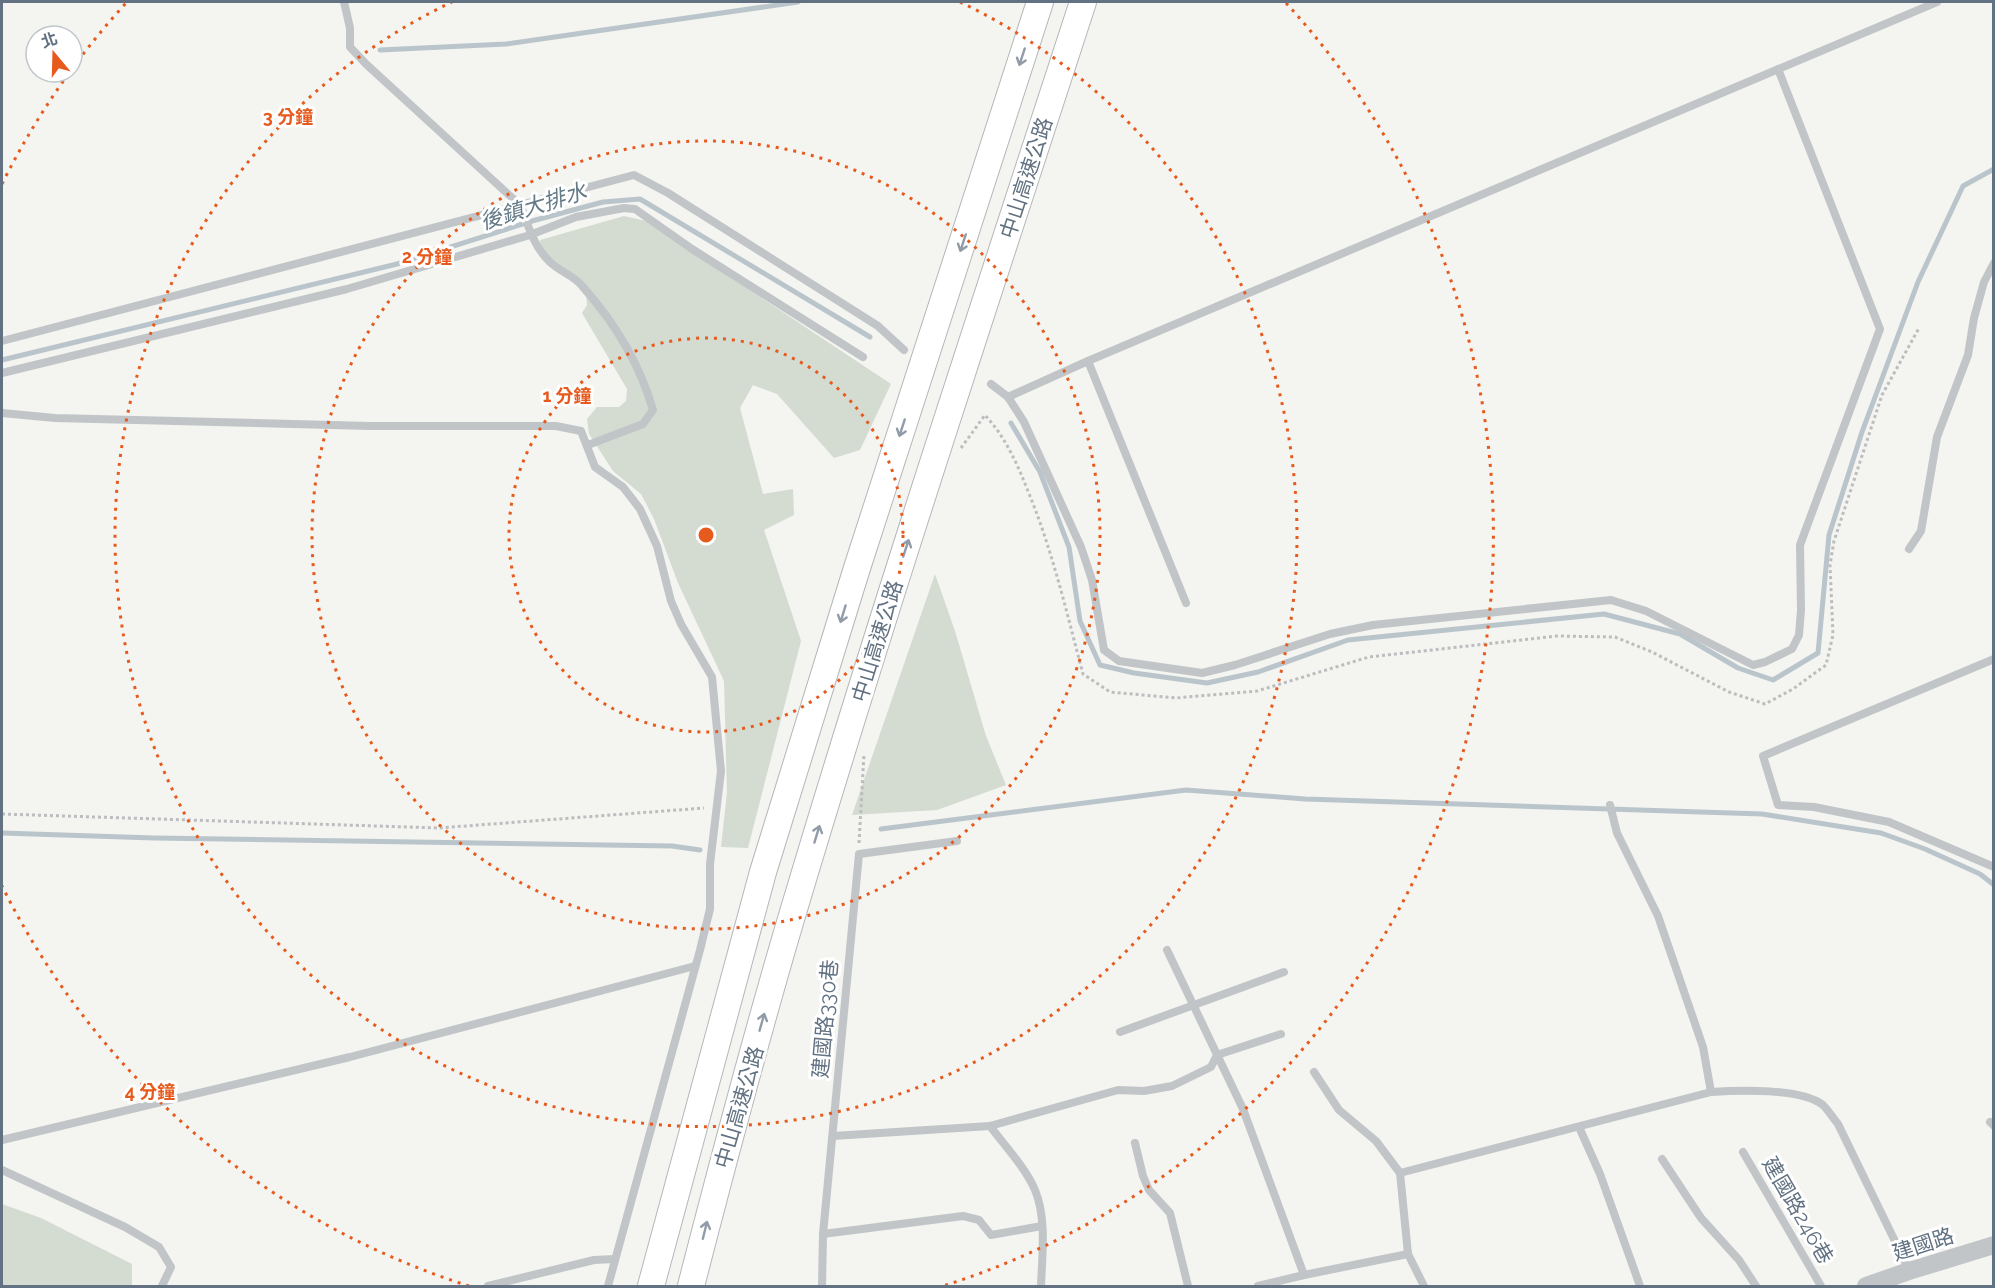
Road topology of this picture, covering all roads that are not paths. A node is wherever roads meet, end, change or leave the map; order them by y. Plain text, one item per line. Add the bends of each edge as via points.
1 (344, 2) edge
2 (1040, 2) edge
3 (1083, 2) edge
4 (1937, 2) edge
5 (1778, 69) junction
6 (522, 209) junction
7 (530, 232) junction
8 (1994, 263) edge
9 (2, 340) edge
10 (904, 350) dead end
11 (863, 357) dead end
12 (1088, 361) junction
13 (2, 373) edge
14 (991, 384) dead end
15 (1008, 397) junction
16 (2, 413) edge
17 (588, 445) junction
18 (1909, 549) dead end
19 (1186, 603) dead end
20 (1994, 659) edge
21 (1610, 805) dead end
22 (957, 841) dead end
23 (1994, 867) edge
24 (1167, 950) dead end
25 (695, 966) junction
26 (1284, 972) dead end
27 (1194, 1006) junction
28 (1120, 1032) dead end
29 (1281, 1034) dead end
30 (1217, 1054) junction
31 (1314, 1072) dead end
32 (1712, 1092) junction
33 (990, 1126) junction
34 (1579, 1127) junction
35 (833, 1136) junction
36 (2, 1140) edge
37 (1135, 1143) dead end
38 (1743, 1152) dead end
39 (1662, 1158) dead end
40 (2, 1170) edge
41 (1400, 1173) junction
42 (1042, 1226) junction
43 (823, 1234) junction
44 (1994, 1245) edge
45 (1408, 1254) junction
46 (615, 1259) junction
47 (1909, 1271) junction
48 (1304, 1275) junction
49 (162, 1287) edge
50 (488, 1287) edge
51 (608, 1287) edge
52 (651, 1287) edge
53 (691, 1287) edge
54 (822, 1287) edge
55 (1041, 1287) edge
56 (1188, 1287) edge
57 (1258, 1287) edge
58 (1424, 1287) edge
59 (1640, 1287) edge
60 (1756, 1287) edge
61 (1821, 1287) edge
62 (1866, 1287) edge

1 - 6 lane via 350,47
2 -> 52 highway, 中山高速公路 via 857,568 764,872
53 -> 3 highway, 中山高速公路 via 799,891
4 - 5 lane
5 - 12 lane
5 - 15 lane via 1880,329 1800,545 1799,635 1792,649 1765,662 1753,665 1646,611 1611,600 1373,625 1202,673 1119,661 1104,650 1092,580 1081,547 1024,422
6 - 7 lane
6 - 9 lane
6 - 10 lane via 634,175 878,326
7 - 11 lane via 576,217 635,209
7 - 13 lane via 347,289
7 - 17 lane via 550,262 581,284 611,321 647,390 653,410 643,424
8 - 18 lane via 1984,282 1968,355 1937,437 1922,531
12 - 15 lane
12 - 19 lane
14 - 15 lane
16 - 17 lane via 55,418 370,426 556,426 581,431
17 - 25 lane via 595,467 623,487 640,509 657,546 671,601 712,677 721,771 710,864 710,909
20 - 23 lane via 1763,756 1778,806 1814,807 1889,822
21 - 32 lane via 1617,833 1658,916 1703,1047
22 - 35 lane, 建國路330巷 via 859,854
24 - 27 lane
25 - 36 lane via 350,1057
25 - 46 lane
26 - 27 lane
27 - 28 lane
27 - 30 lane
29 - 30 lane
30 - 33 lane via 1211,1067 1172,1086 1118,1090
30 - 48 lane via 1243,1109
31 - 41 lane via 1339,1110 1376,1141
32 - 34 lane
32 - 47 lane via 1748,1089 1798,1096 1822,1105 1838,1124
33 - 35 lane
33 - 42 lane via 1035,1191
34 - 41 lane
34 - 59 lane
35 - 43 lane, 建國路330巷
37 - 56 lane via 1149,1190 1170,1213
38 - 61 lane, 建國路246巷
39 - 60 lane via 1701,1218 1739,1260
40 - 49 lane via 159,1246 171,1267
41 - 45 lane
42 - 43 lane via 991,1235 979,1220 963,1216
42 - 55 lane
43 - 54 lane, 建國路330巷
44 - 47 street, 建國路
45 - 48 lane
45 - 58 lane
46 - 50 lane via 594,1260
46 - 51 lane
47 - 62 street, 建國路
48 - 57 lane

